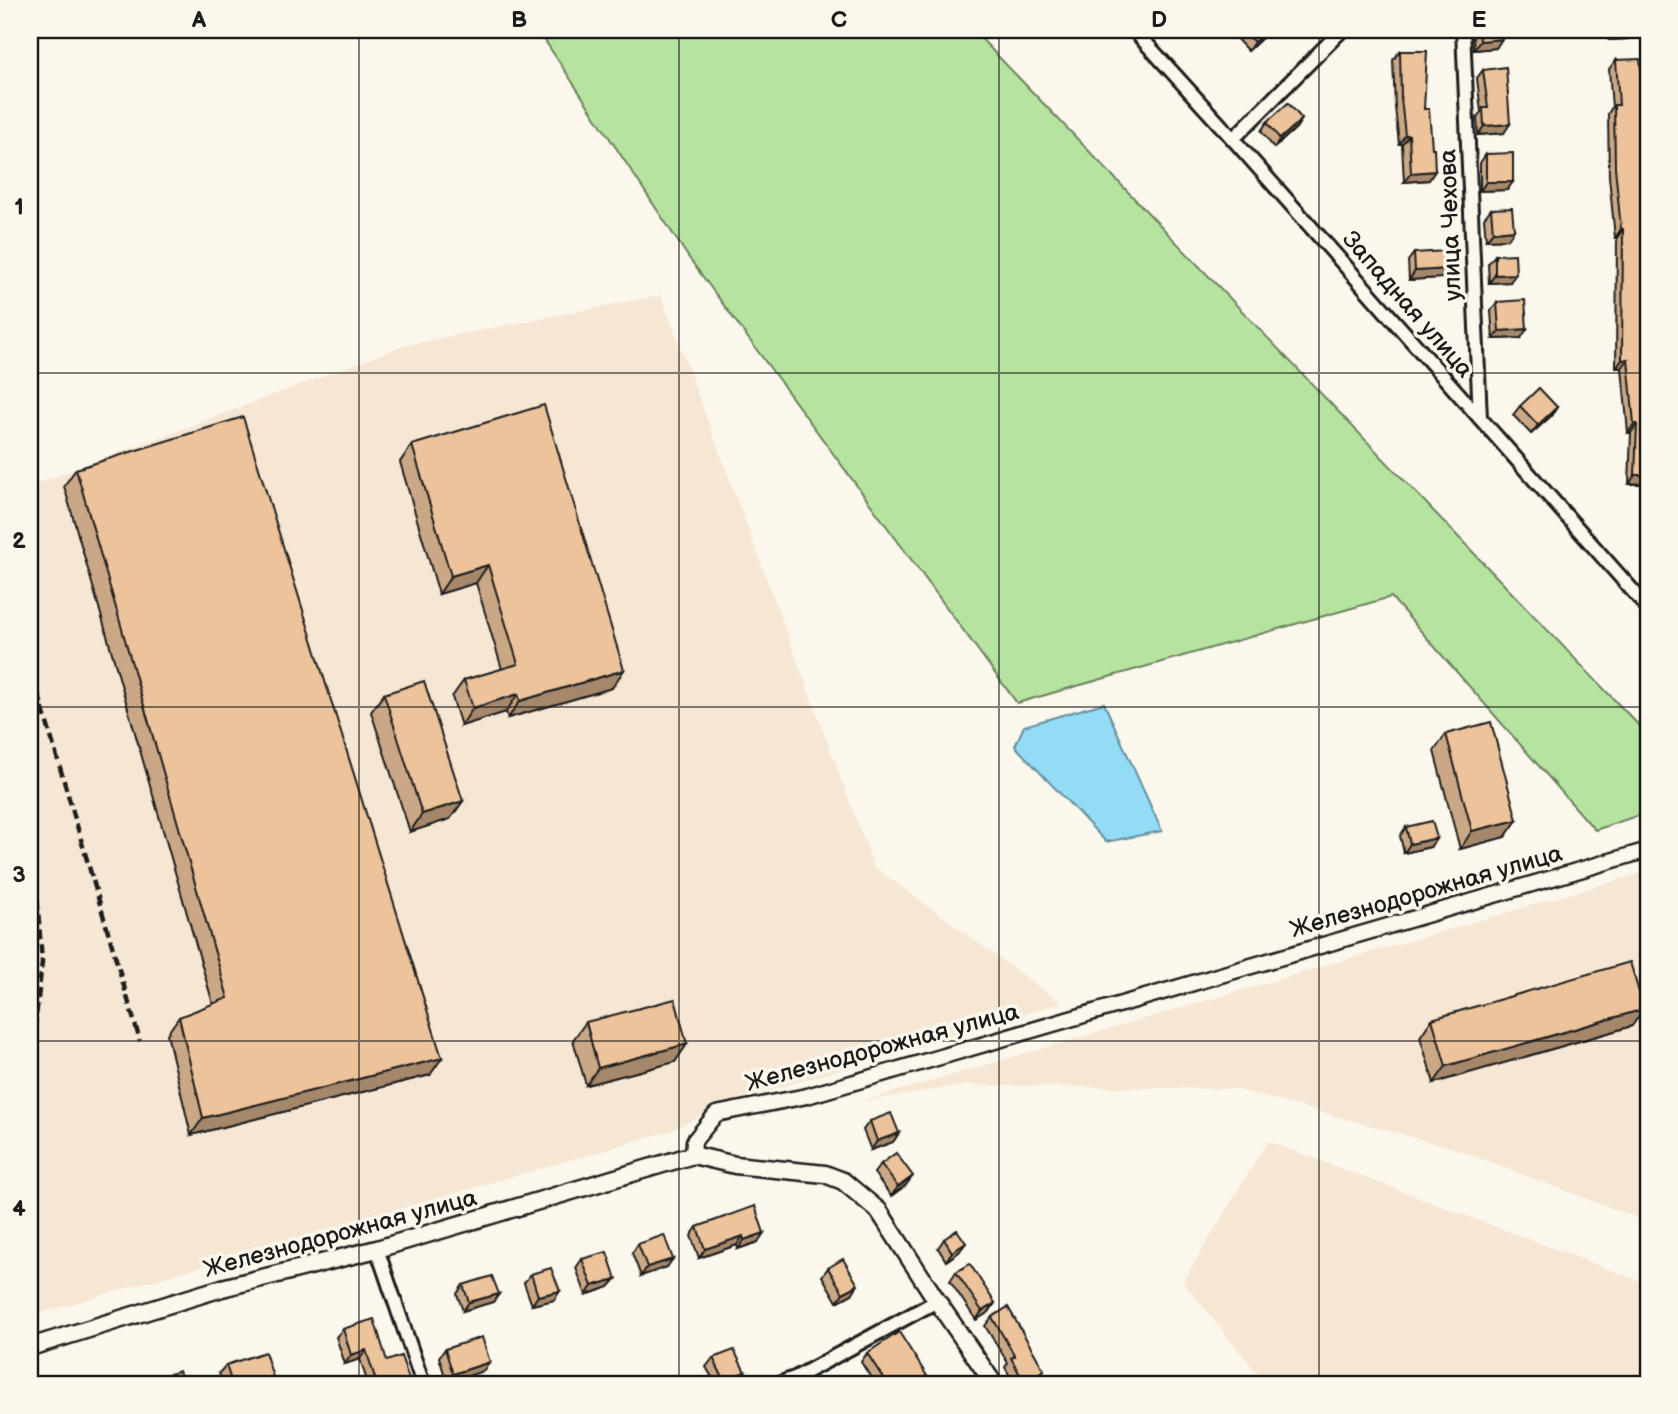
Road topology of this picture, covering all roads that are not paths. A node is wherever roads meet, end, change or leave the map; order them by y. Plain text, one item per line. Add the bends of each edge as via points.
1 (1134, 30) edge
2 (1342, 30) edge
3 (1463, 30) edge
4 (1233, 139) junction
5 (1480, 418) junction
6 (1648, 608) edge
7 (1648, 850) edge
8 (693, 1155) junction
9 (377, 1249) junction
10 (937, 1301) junction
11 (30, 1348) edge
12 (423, 1384) edge
13 (778, 1384) edge
14 (994, 1384) edge

1 - 4 street, Западная улица
2 - 4 street
3 - 5 street, улица Чехова
4 - 5 street, Западная улица
5 - 6 street, Западная улица
7 - 8 street, Железнодорожная улица via 807,1096 716,1114 694,1141
8 - 9 main road, Железнодорожная улица
8 - 10 main road via 736,1165 825,1174 843,1181 879,1212
9 - 11 main road, Железнодорожная улица via 222,1288
9 - 12 street
10 - 13 street
10 - 14 main road

